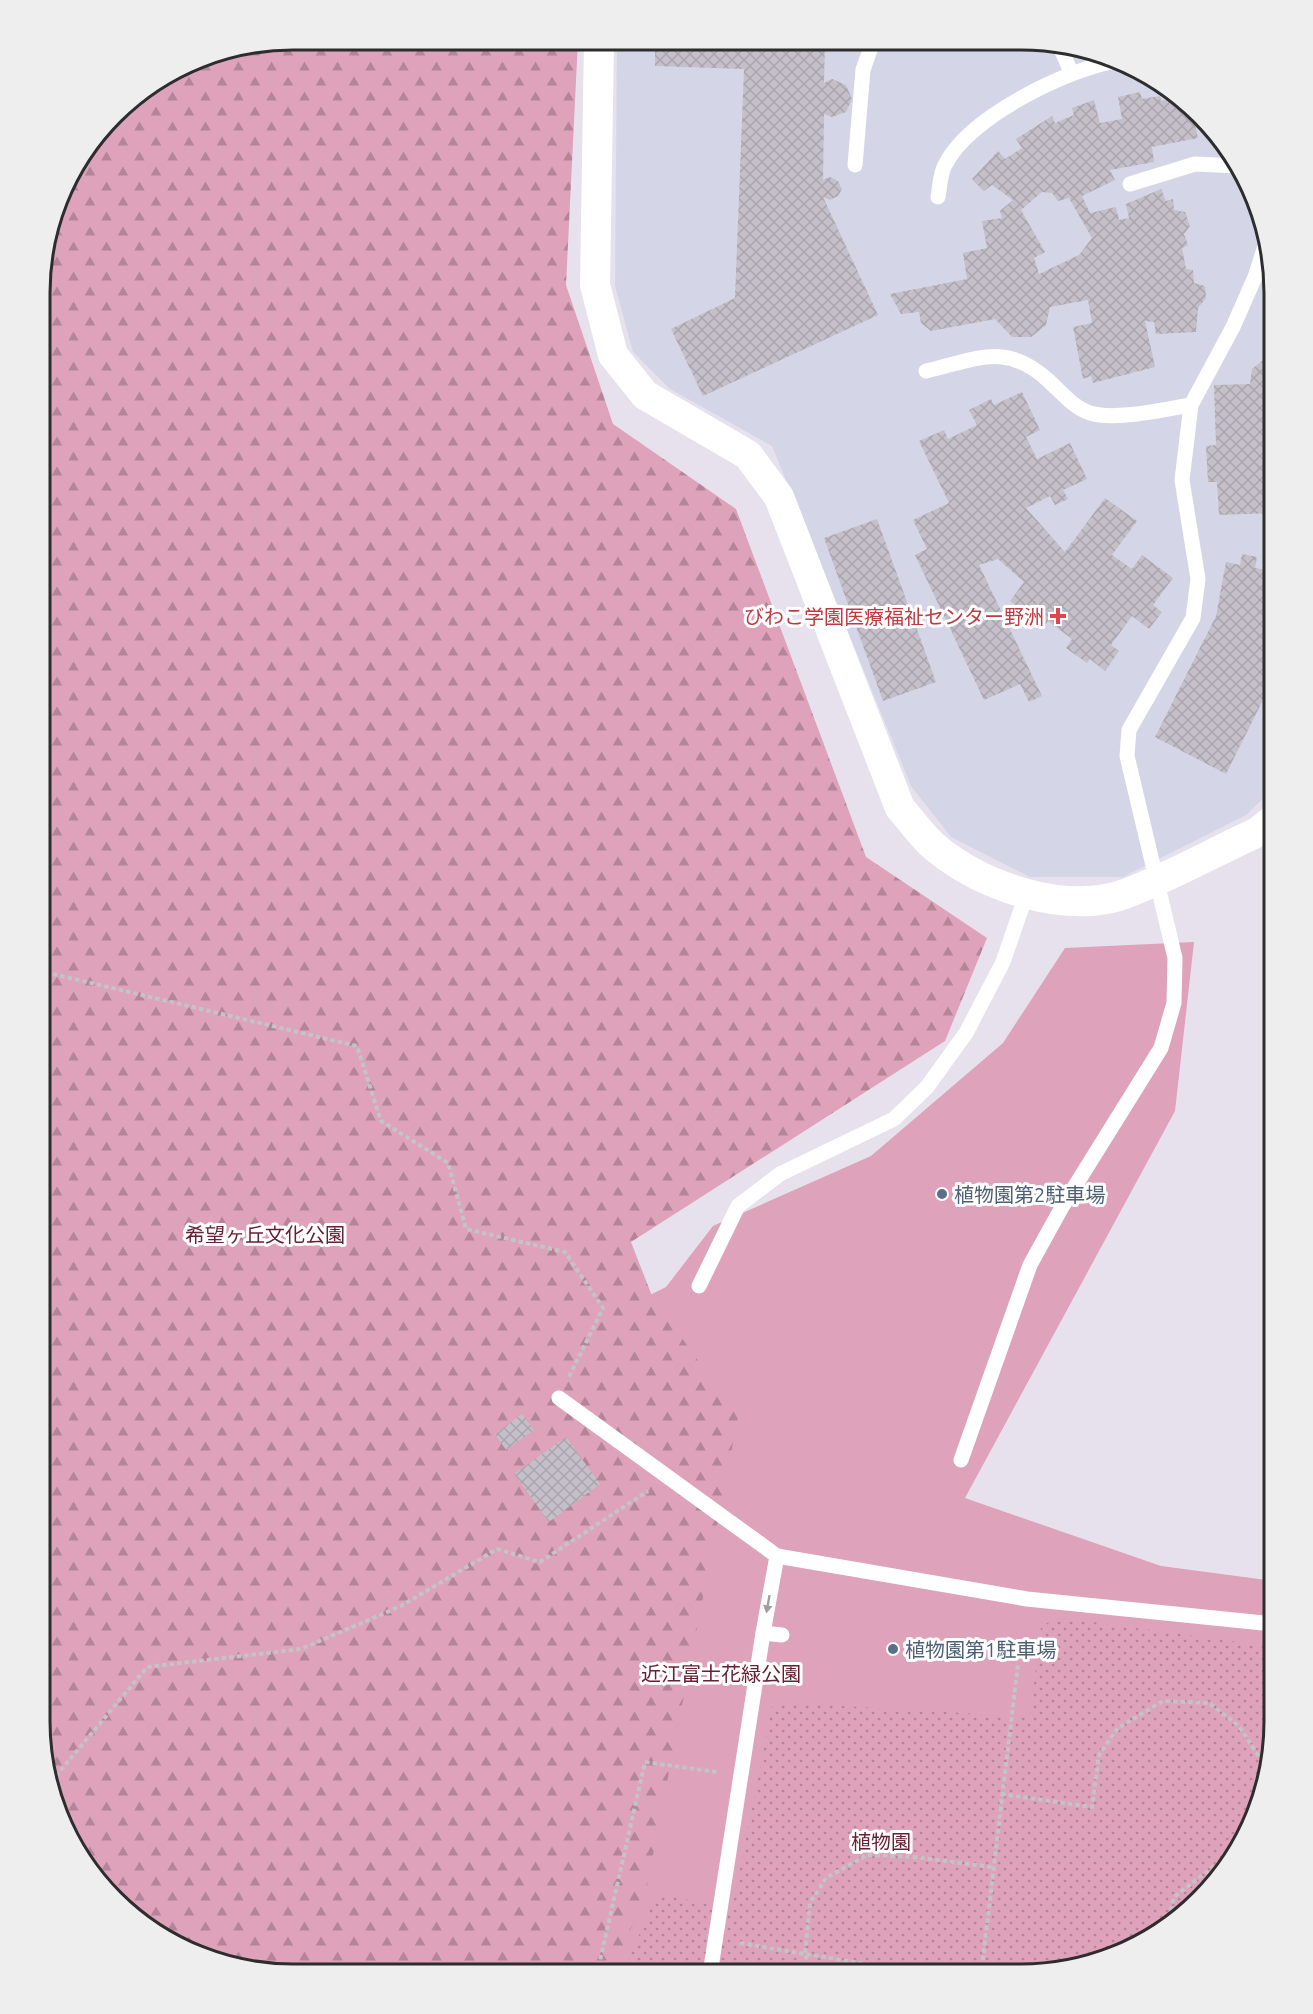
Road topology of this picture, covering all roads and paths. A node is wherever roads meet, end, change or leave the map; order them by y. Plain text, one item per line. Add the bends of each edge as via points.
1 (599, 50) edge
2 (870, 50) edge
3 (1063, 53) edge
4 (1104, 64) edge
5 (1071, 72) junction
6 (855, 165) dead end
7 (1228, 166) edge
8 (1130, 184) dead end
9 (938, 197) dead end
10 (1261, 260) edge
11 (926, 371) dead end
12 (1191, 405) junction
13 (1264, 827) edge
14 (1156, 879) junction
15 (1026, 895) junction
16 (50, 973) edge
17 (699, 1286) dead end
18 (559, 1398) joint
19 (961, 1460) dead end
20 (668, 1477) junction
21 (777, 1556) junction
22 (1264, 1623) edge
23 (763, 1633) junction
24 (782, 1635) dead end
25 (1018, 1664) dead end
26 (1260, 1759) edge
27 (742, 1775) junction
28 (56, 1776) edge
29 (1001, 1794) junction
30 (1220, 1861) edge
31 (992, 1867) junction
32 (1170, 1913) edge
33 (716, 1939) junction
34 (805, 1954) junction
35 (599, 1965) edge
36 (712, 1965) edge
37 (809, 1965) edge
38 (871, 1965) edge
39 (982, 1965) edge

1 - 15 street via 595,285 613,354 645,395 748,455 779,497 900,808 936,848 986,879
2 - 6 lane via 863,70
3 - 5 lane
4 - 5 lane
5 - 9 lane via 1014,102 964,137 944,166
7 - 8 lane via 1195,164
10 - 12 lane via 1233,327
11 - 12 lane via 983,357 1010,356 1036,369 1071,402 1090,413 1120,414
12 - 14 lane via 1182,480 1198,579 1193,618 1130,730 1129,739 1128,756
13 - 14 street
14 - 15 street via 1123,894 1077,902
14 - 19 lane via 1174,958 1174,1003 1161,1048 1030,1266
15 - 17 lane via 1004,962 966,1033 927,1088 894,1119 780,1174 738,1206
16 - 18 path via 357,1046 381,1121 448,1164 466,1229 565,1252 603,1308
18 - 20 lane
20 - 21 lane
20 - 28 path via 540,1562 498,1549 401,1606 301,1650 147,1667
21 - 22 lane via 1027,1599
21 -> 23 lane
23 - 24 lane
23 - 27 lane
25 - 29 path
26 - 29 path via 1239,1726 1209,1703 1163,1701 1118,1728 1100,1755 1092,1807
27 - 33 lane
27 - 35 path via 645,1762
29 - 31 path
30 - 32 path via 1174,1897
31 - 34 path via 867,1855 826,1878 810,1904
31 - 39 path
33 - 34 path
33 - 36 lane
34 - 37 path
34 - 38 path

